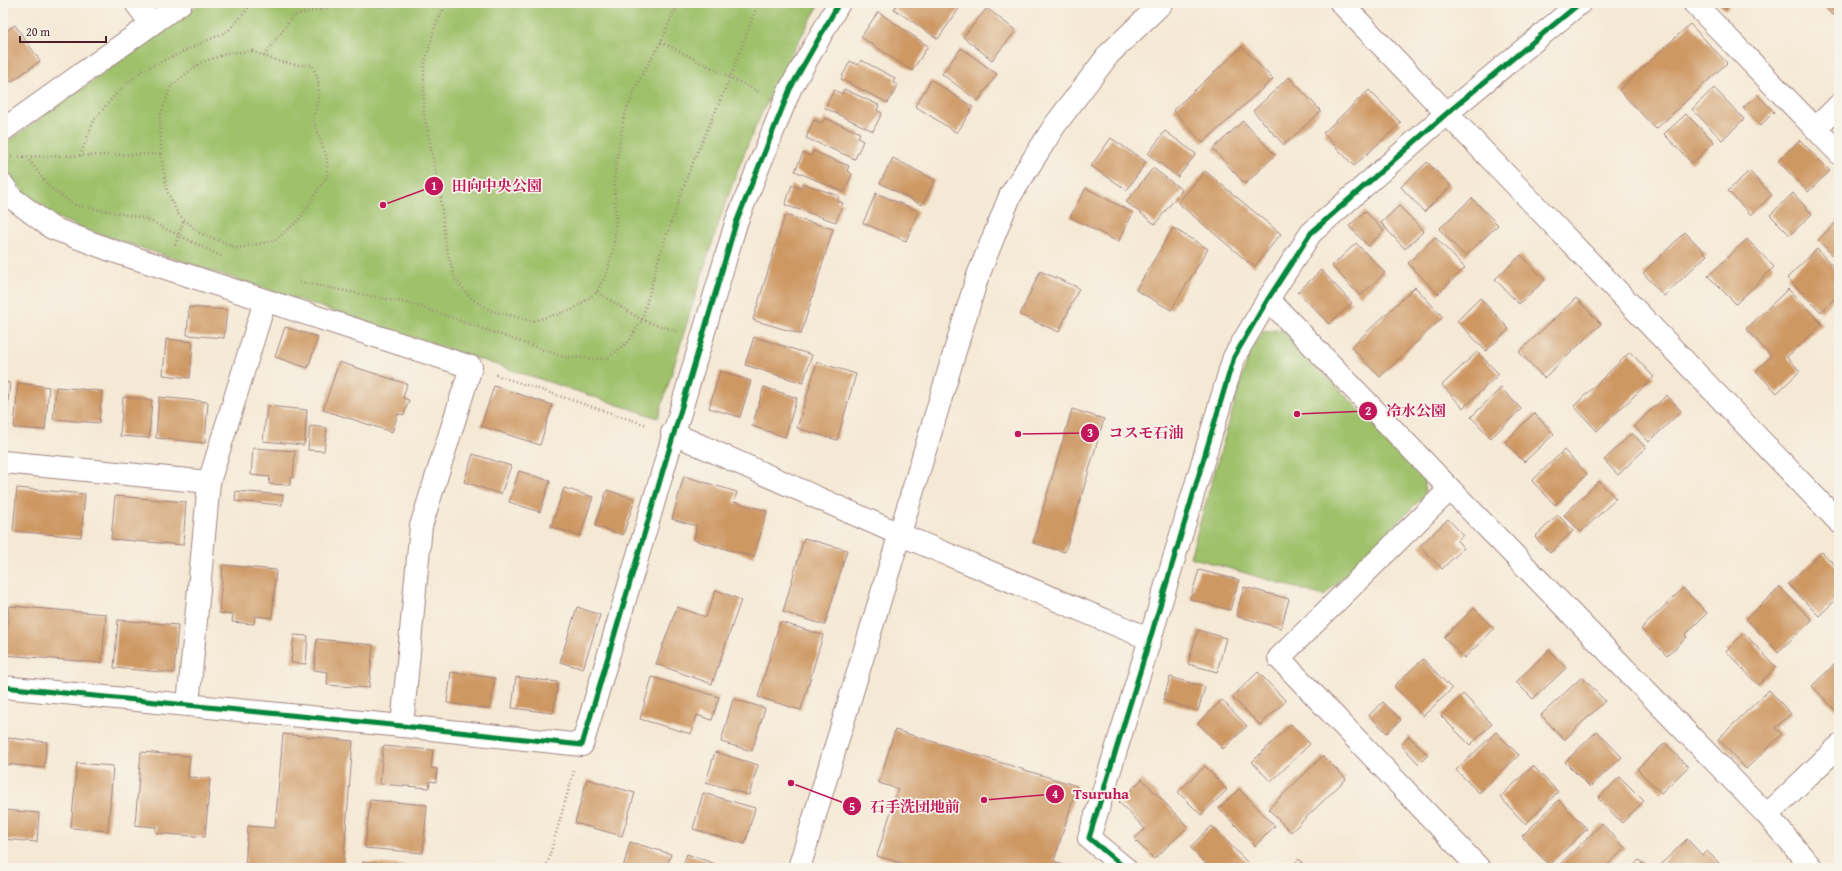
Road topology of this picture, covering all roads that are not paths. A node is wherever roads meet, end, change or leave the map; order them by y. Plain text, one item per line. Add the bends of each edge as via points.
1 (136, 3) edge
2 (181, 3) edge
3 (839, 3) edge
4 (1162, 3) edge
5 (1341, 3) edge
6 (1580, 3) edge
7 (1694, 3) edge
8 (151, 24) junction
9 (1839, 105) edge
10 (1446, 114) junction
11 (1816, 128) junction
12 (3, 130) edge
13 (1839, 153) edge
14 (3, 185) edge
15 (1268, 299) junction
16 (265, 301) junction
17 (672, 433) junction
18 (3, 462) edge
19 (209, 482) junction
20 (1450, 489) junction
21 (1839, 522) edge
22 (899, 534) junction
23 (1150, 639) junction
24 (3, 687) edge
25 (188, 705) junction
26 (402, 726) junction
27 (1839, 746) edge
28 (1768, 815) junction
29 (799, 868) edge
30 (1126, 868) edge
31 (1479, 868) edge
32 (1812, 868) edge

1 - 8 street
2 - 8 street
3 - 17 street via 790,89 736,223
4 - 22 street via 1109,54 1055,125 1010,196 977,278
5 - 10 street
6 - 10 street
7 - 11 street
8 - 12 street
9 - 11 street
10 - 15 street via 1311,233
10 - 21 street
11 - 13 street
14 - 16 street via 12,198 52,228
15 - 20 street
15 - 23 street via 1234,357
16 - 19 street
16 - 26 street via 471,367 421,526
17 - 22 street
17 - 26 street via 582,745
18 - 19 street
19 - 25 street
20 - 28 street
20 - 31 street via 1279,658
22 - 23 street
22 - 29 street
23 - 30 street via 1089,838
24 - 25 street
25 - 26 street
27 - 28 street
28 - 32 street

